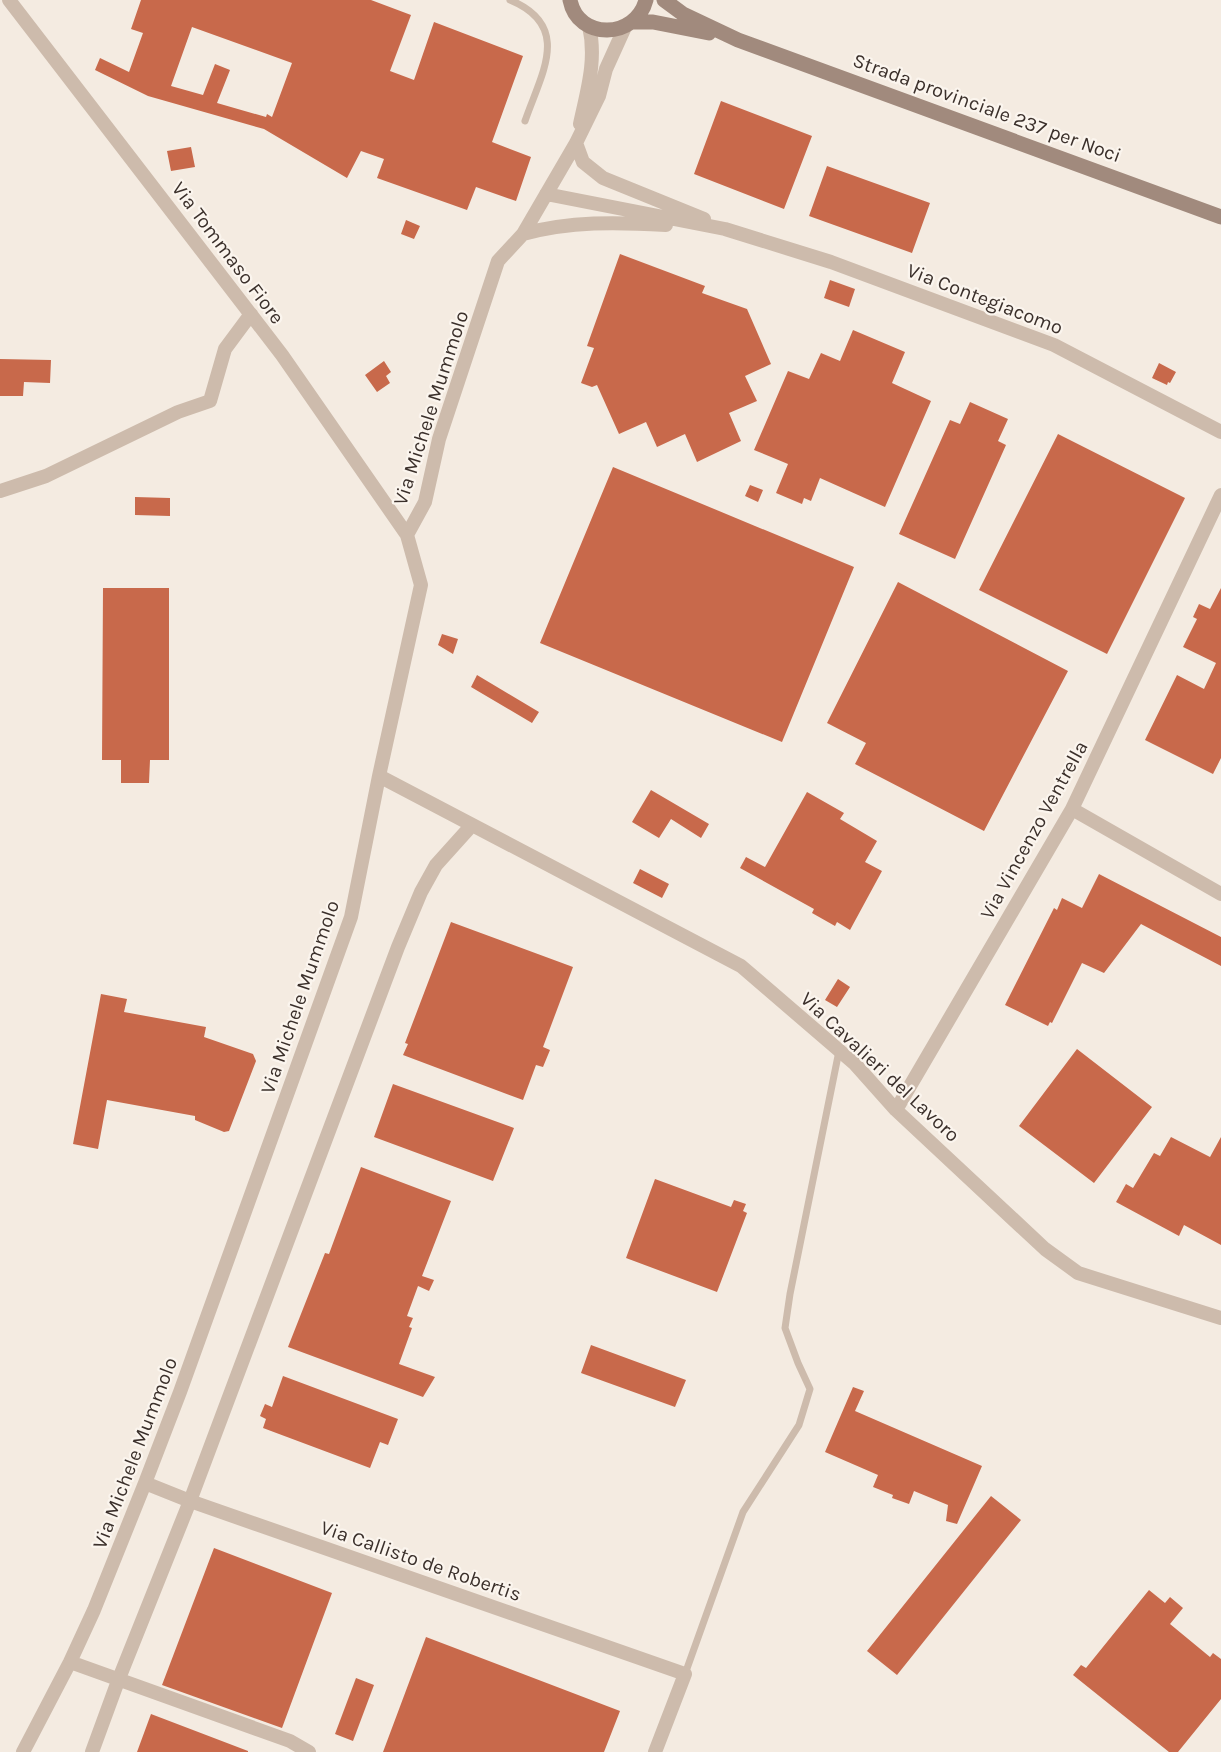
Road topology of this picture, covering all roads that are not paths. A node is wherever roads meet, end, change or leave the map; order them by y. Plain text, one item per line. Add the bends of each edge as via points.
1 (9, 0) edge
2 (510, 0) edge
3 (646, 0) edge
4 (664, 0) edge
5 (569, 2) edge
6 (629, 24) junction
7 (589, 26) junction
8 (738, 40) junction
9 (525, 121) dead end
10 (576, 143) junction
11 (546, 194) junction
12 (1221, 217) edge
13 (725, 229) junction
14 (523, 234) junction
15 (250, 314) junction
16 (1221, 432) edge
17 (0, 491) edge
18 (1221, 495) edge
19 (407, 535) junction
20 (379, 776) junction
21 (1072, 809) junction
22 (472, 825) junction
23 (1221, 894) edge
24 (839, 1051) junction
25 (896, 1110) junction
26 (1221, 1318) edge
27 (145, 1483) junction
28 (190, 1501) junction
29 (70, 1662) junction
30 (685, 1674) junction
31 (118, 1681) junction
32 (23, 1752) edge
33 (92, 1752) edge
34 (309, 1752) edge
35 (654, 1752) edge

1 - 15 street, Via Tommaso Fiore
2 - 9 lane via 523,5 540,20 548,37 548,54
3 - 6 main road via 640,15
4 - 8 main road, Strada provinciale 237 per Noci via 683,14
5 - 7 main road
6 - 7 main road, Strada provinciale 237 per Noci via 607,31
6 - 8 main road, Strada provinciale 237 per Noci via 682,26
6 - 10 street, Via Michele Mummolo
7 - 10 street, Via Michele Mummolo via 592,65
8 - 12 main road, Strada provinciale 237 per Noci
10 - 11 street, Via Michele Mummolo
10 - 13 street, Via Contegiacomo via 583,162 603,178
11 - 13 street, Via Contegiacomo
11 - 14 street, Via Michele Mummolo
13 - 14 street, Via Contegiacomo via 604,222
13 - 16 street, Via Contegiacomo via 831,262 1054,345
14 - 19 street, Via Michele Mummolo via 498,261 439,439 425,502
15 - 17 street via 225,349 210,401 178,412 46,476
15 - 19 street, Via Tommaso Fiore
18 - 21 street, Via Vincenzo Ventrella
19 - 20 street, Via Michele Mummolo via 421,585
20 - 22 street, Via Cavalieri del Lavoro
20 - 27 street, Via Michele Mummolo via 351,917
21 - 23 street
21 - 25 street, Via Vincenzo Ventrella
22 - 24 street, Via Cavalieri del Lavoro via 741,966
22 - 28 street via 436,865 398,947
24 - 25 street, Via Cavalieri del Lavoro
24 - 30 lane via 785,1328 810,1389 799,1425 743,1512
25 - 26 street, Via Cavalieri del Lavoro via 1045,1249 1078,1273
27 - 28 street, Via Callisto de Robertis
27 - 29 street, Via Michele Mummolo
28 - 30 street, Via Callisto de Robertis
28 - 31 street
29 - 31 street
29 - 32 street, Via Michele Mummolo
30 - 35 street
31 - 33 street
31 - 34 street via 290,1741

